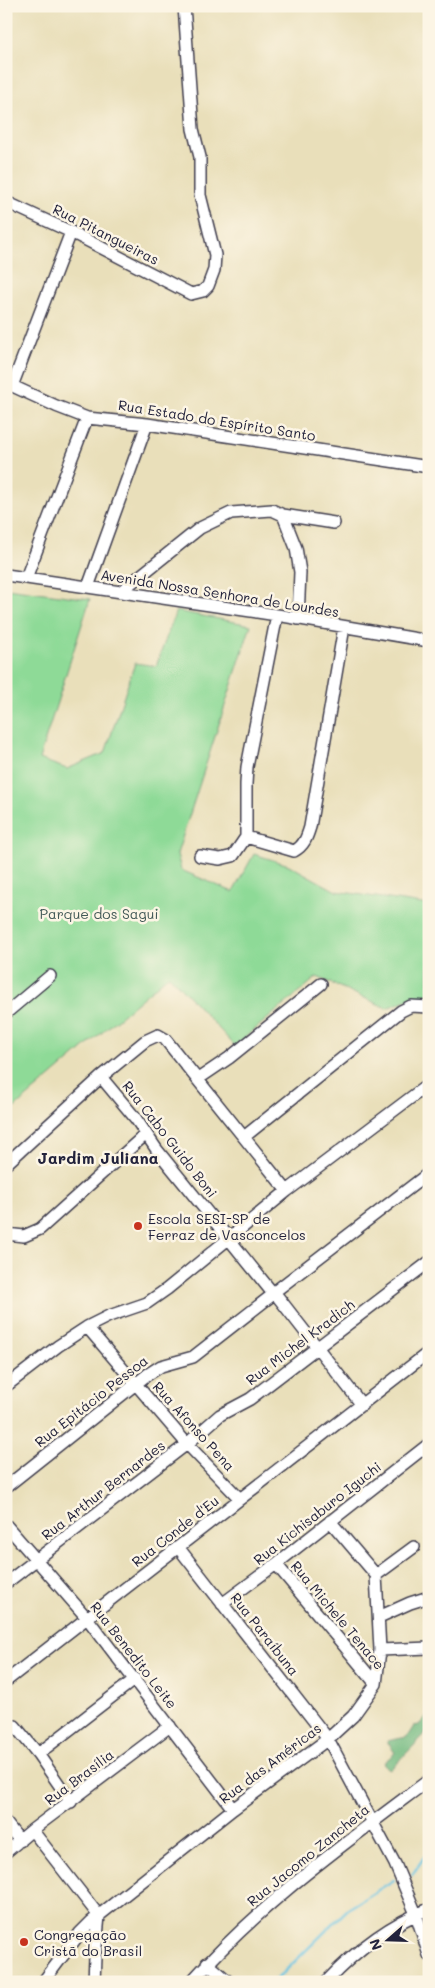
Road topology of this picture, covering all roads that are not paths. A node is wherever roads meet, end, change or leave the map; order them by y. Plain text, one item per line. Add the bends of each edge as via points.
1 (184, 6) edge
2 (6, 202) edge
3 (71, 232) junction
4 (9, 385) edge
5 (87, 418) junction
6 (147, 424) junction
7 (429, 467) edge
8 (284, 515) junction
9 (334, 523) dead end
10 (6, 575) edge
11 (26, 578) junction
12 (88, 587) junction
13 (120, 592) junction
14 (277, 615) junction
15 (298, 619) junction
16 (344, 627) junction
17 (429, 641) edge
18 (246, 837) junction
19 (200, 856) dead end
20 (50, 976) dead end
21 (321, 984) dead end
22 (429, 1007) edge
23 (6, 1013) edge
24 (101, 1077) junction
25 (198, 1079) junction
26 (429, 1084) edge
27 (146, 1134) junction
28 (244, 1137) junction
29 (6, 1164) edge
30 (429, 1173) edge
31 (287, 1191) junction
32 (6, 1234) edge
33 (230, 1239) junction
34 (429, 1262) edge
35 (275, 1293) junction
36 (87, 1327) junction
37 (318, 1348) junction
38 (429, 1352) edge
39 (135, 1384) junction
40 (6, 1386) edge
41 (362, 1405) junction
42 (187, 1444) junction
43 (429, 1444) edge
44 (6, 1487) edge
45 (240, 1500) junction
46 (330, 1521) junction
47 (6, 1525) edge
48 (178, 1547) junction
49 (414, 1547) dead end
50 (37, 1560) junction
51 (276, 1564) junction
52 (376, 1575) junction
53 (6, 1583) edge
54 (429, 1597) edge
55 (222, 1604) junction
56 (379, 1617) junction
57 (87, 1618) junction
58 (429, 1648) edge
59 (380, 1650) junction
60 (135, 1679) junction
61 (6, 1681) edge
62 (376, 1684) junction
63 (15, 1726) dead end
64 (170, 1726) junction
65 (328, 1739) junction
66 (38, 1754) junction
67 (429, 1780) edge
68 (71, 1802) junction
69 (232, 1809) junction
70 (374, 1822) junction
71 (6, 1823) edge
72 (32, 1830) junction
73 (20, 1841) junction
74 (6, 1852) edge
75 (429, 1909) edge
76 (416, 1914) junction
77 (99, 1916) junction
78 (77, 1936) junction
79 (96, 1947) junction
80 (429, 1955) edge
81 (207, 1963) junction
82 (43, 1982) edge
83 (94, 1982) edge
84 (191, 1982) edge
85 (229, 1982) edge
86 (326, 1982) edge

1 - 3 street, Rua Pitangueiras via 193,129 200,165 200,196 216,255 208,286 191,294
2 - 3 street, Rua Pitangueiras
3 - 4 street
4 - 5 street, Rua Estado do Espírito Santo
5 - 6 street, Rua Estado do Espírito Santo
5 - 11 street
6 - 7 street, Rua Estado do Espírito Santo
6 - 12 street
8 - 9 street
8 - 13 street via 272,510 243,511 214,520
8 - 15 street via 296,548 300,572
10 - 11 street, Avenida Nossa Senhora de Lourdes
11 - 12 street, Avenida Nossa Senhora de Lourdes
12 - 13 street, Avenida Nossa Senhora de Lourdes
13 - 14 street, Avenida Nossa Senhora de Lourdes
14 - 15 street, Avenida Nossa Senhora de Lourdes
14 - 18 street via 248,767
15 - 16 street, Avenida Nossa Senhora de Lourdes
16 - 17 street, Avenida Nossa Senhora de Lourdes
16 - 18 street via 310,827 302,845 293,851
18 - 19 street via 233,856 220,859
20 - 23 street
21 - 25 street
22 - 28 street via 411,1006 401,1011
24 - 25 street via 145,1041 158,1035
24 - 27 street, Rua Cabo Guido Boni
24 - 29 street
25 - 28 street
26 - 31 street
27 - 32 street via 40,1229 24,1236
27 - 33 street, Rua Cabo Guido Boni
28 - 31 street
30 - 35 street, Rua Epitácio Pessoa
31 - 33 street
33 - 35 street, Rua Cabo Guido Boni
33 - 36 street via 150,1301
34 - 37 street, Rua Michel Kradich
35 - 37 street, Rua Cabo Guido Boni
35 - 39 street, Rua Epitácio Pessoa via 193,1357 161,1366
36 - 39 street, Rua Afonso Pena
36 - 40 street
37 - 41 street, Rua Cabo Guido Boni
37 - 42 street, Rua Michel Kradich via 250,1399 220,1415
38 - 41 street, Rua Conde d'Eu
39 - 42 street, Rua Afonso Pena
39 - 44 street, Rua Epitácio Pessoa
41 - 45 street, Rua Conde d'Eu
42 - 45 street, Rua Afonso Pena
42 - 50 street, Rua Arthur Bernardes
43 - 46 street, Rua Kichisaburo Iguchi
45 - 48 street, Rua Conde d'Eu
46 - 51 street, Rua Kichisaburo Iguchi
46 - 52 street
47 - 50 street, Rua Benedito Leite
48 - 55 street, Rua Paraíbuna
48 - 57 street, Rua Conde d'Eu
49 - 52 street
50 - 53 street, Rua Arthur Bernardes
50 - 57 street, Rua Benedito Leite
51 - 55 street, Rua Kichisaburo Iguchi
51 - 62 street, Rua Michele Tenace
52 - 56 street, Rua das Américas
54 - 56 street
55 - 65 street, Rua Paraíbuna
56 - 59 street, Rua das Américas
57 - 60 street, Rua Benedito Leite
57 - 61 street, Rua Conde d'Eu
58 - 59 street
59 - 62 street, Rua das Américas
60 - 64 street, Rua Benedito Leite
60 - 66 street
62 - 65 street, Rua das Américas via 353,1716
63 - 66 street
64 - 68 street, Rua Brasília
64 - 69 street, Rua Benedito Leite
65 - 69 street, Rua das Américas
65 - 70 street, Rua Paraíbuna
66 - 68 street
67 - 70 street, Rua Jacomo Zancheta
68 - 72 street, Rua Brasília
69 - 77 street, Rua das Américas
70 - 76 street, Rua Paraíbuna
70 - 81 street, Rua Jacomo Zancheta via 295,1881
71 - 73 street
72 - 73 street, Rua Brasília
72 - 77 street
73 - 74 street, Rua Brasília
75 - 76 street
76 - 80 street, Rua Paraíbuna
76 - 86 street via 367,1943
77 - 78 street, Rua das Américas
77 - 79 street
78 - 79 street
78 - 82 street, Rua das Américas
79 - 83 street
81 - 84 street, Rua Jacomo Zancheta
81 - 85 street

